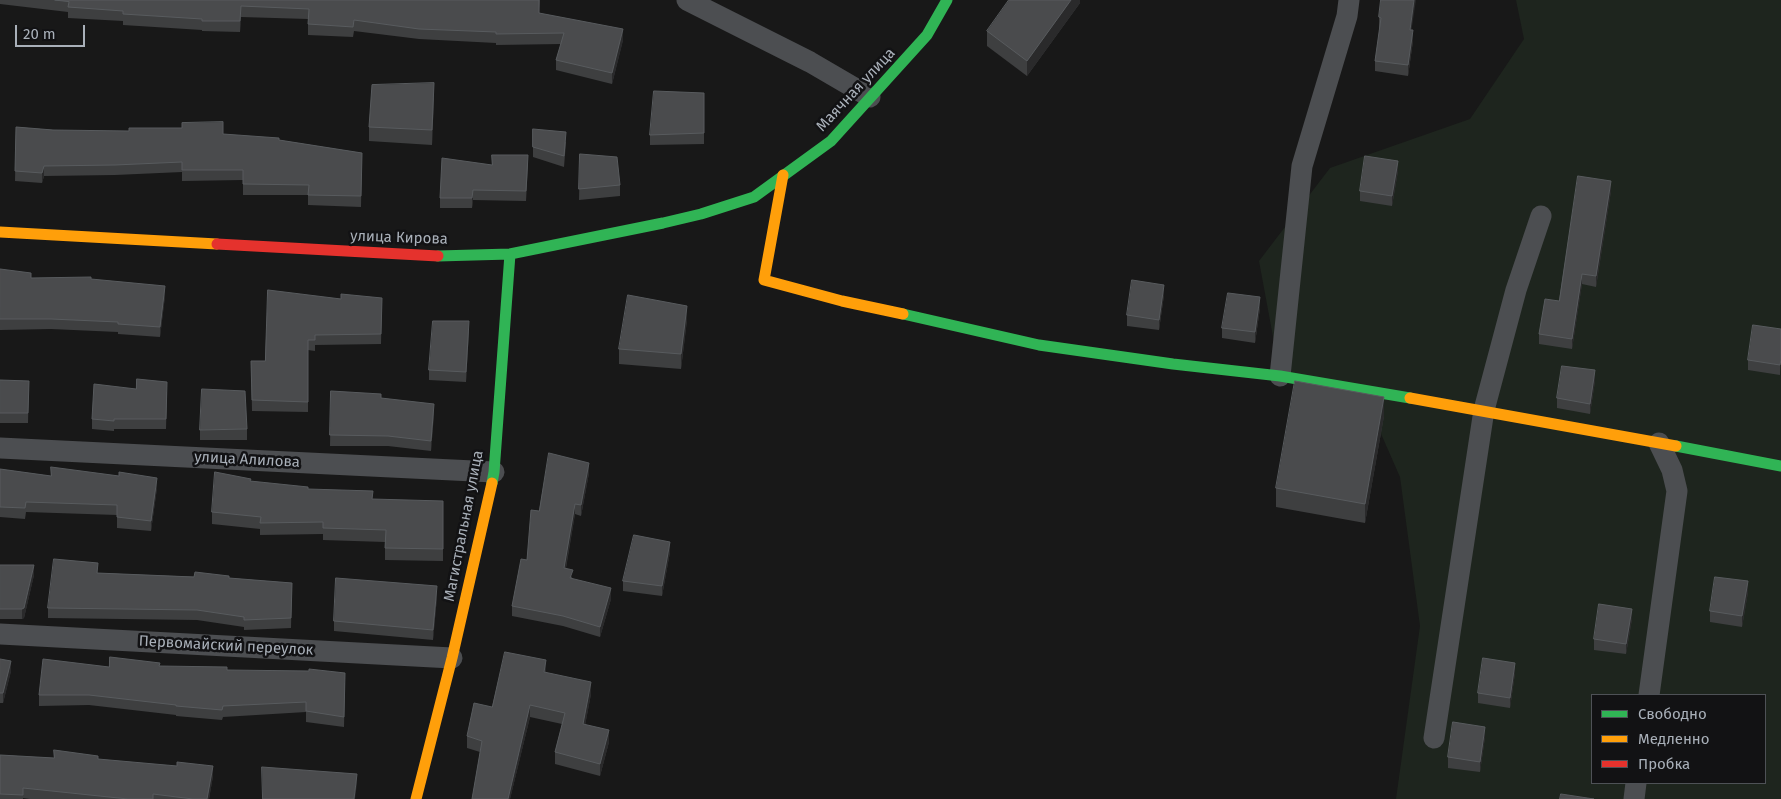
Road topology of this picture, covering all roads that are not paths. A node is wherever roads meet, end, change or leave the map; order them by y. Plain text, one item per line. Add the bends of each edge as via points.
1 (687, 0) edge
2 (947, 0) edge
3 (1349, 0) edge
4 (870, 97) junction
5 (783, 175) junction
6 (1541, 216) dead end
7 (0, 232) edge
8 (510, 254) junction
9 (1280, 376) junction
10 (1484, 410) junction
11 (1659, 443) junction
12 (0, 448) edge
13 (1781, 466) edge
14 (494, 472) junction
15 (0, 634) edge
16 (452, 658) junction
17 (1649, 694) edge
18 (1434, 738) dead end
19 (1636, 784) edge
20 (416, 799) edge
21 (1634, 799) edge

1 - 4 street via 810,62
2 - 4 street, Маячная улица via 928,35
3 - 9 street via 1348,16 1302,166
4 - 5 street, Маячная улица via 831,141
5 - 8 street, улица Кирова via 754,197 701,214
5 - 9 street via 764,280 1039,345
6 - 10 street via 1516,290
7 - 8 street, улица Кирова via 437,256
8 - 14 street, Магистральная улица
9 - 10 street
10 - 11 street
10 - 18 street
11 - 13 street
11 - 17 street via 1677,490
12 - 14 street, улица Алилова
14 - 16 street, Магистральная улица
15 - 16 street, Первомайский переулок
16 - 20 street, Магистральная улица
19 - 21 street

